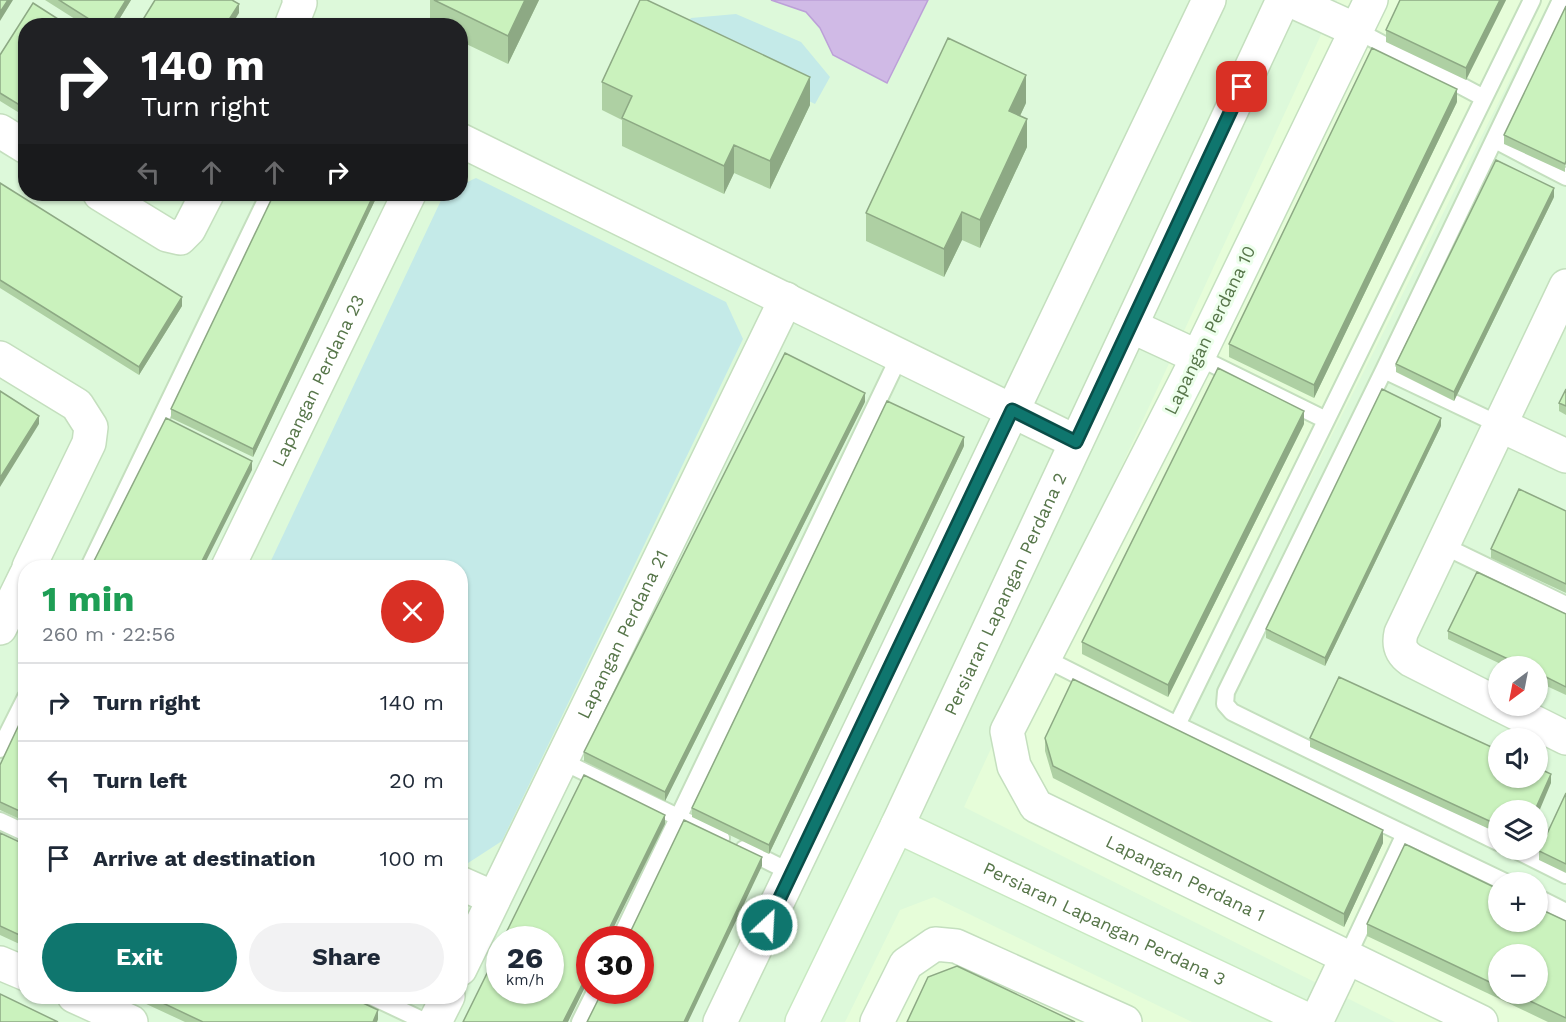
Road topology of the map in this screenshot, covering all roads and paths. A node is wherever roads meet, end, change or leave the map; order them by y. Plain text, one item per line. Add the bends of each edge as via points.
1 (1209, 0) edge
2 (1283, 0) edge
3 (1290, 0) edge
4 (1371, 0) edge
5 (1532, 0) edge
6 (1561, 0) edge
7 (1356, 30) junction
8 (1484, 98) junction
9 (0, 132) edge
10 (1495, 140) junction
11 (18, 142) edge
12 (468, 144) edge
13 (1566, 177) edge
14 (111, 201) edge
15 (203, 201) edge
16 (266, 201) edge
17 (406, 201) edge
18 (786, 299) junction
19 (1563, 300) edge
20 (1131, 326) junction
21 (900, 355) junction
22 (1198, 357) junction
23 (0, 358) edge
24 (1384, 370) junction
25 (1012, 410) junction
26 (1326, 420) junction
27 (1500, 425) junction
28 (1076, 442) junction
29 (1566, 456) edge
30 (1442, 545) junction
31 (32, 560) edge
32 (92, 560) edge
33 (231, 560) edge
34 (18, 591) edge
35 (1566, 605) edge
36 (0, 628) edge
37 (1044, 658) junction
38 (1488, 699) edge
39 (18, 713) edge
40 (1521, 716) edge
41 (1177, 725) junction
42 (1566, 738) edge
43 (0, 748) edge
44 (562, 761) junction
45 (678, 817) junction
46 (0, 821) edge
47 (897, 826) junction
48 (18, 829) edge
49 (1406, 834) junction
50 (1488, 837) edge
51 (1537, 860) edge
52 (792, 873) junction
53 (1488, 874) edge
54 (1566, 874) edge
55 (468, 887) edge
56 (494, 898) junction
57 (1548, 903) edge
58 (1566, 912) edge
59 (626, 926) edge
60 (468, 952) edge
61 (1347, 957) junction
62 (0, 963) edge
63 (18, 971) edge
64 (92, 1004) edge
65 (388, 1004) edge
66 (444, 1004) edge
67 (589, 1004) edge
68 (131, 1022) edge
69 (426, 1022) edge
70 (435, 1022) edge
71 (580, 1022) edge
72 (720, 1022) edge
73 (802, 1022) edge
74 (877, 1022) edge
75 (1125, 1022) edge
76 (1314, 1022) edge
77 (1480, 1022) edge

1 - 25 street
2 - 20 street, Persiaran Lapangan Perdana 2
3 - 7 street
4 - 7 street, Lapangan Perdana 10
5 - 8 lane
6 - 10 lane
7 - 8 lane
7 - 22 street, Lapangan Perdana 10
8 - 26 lane
9 - 11 street
10 - 13 lane
10 - 24 lane
12 - 18 street
14 - 15 street via 167,235 180,238
16 - 32 lane
17 - 33 street, Lapangan Perdana 23
18 - 21 street
18 - 44 street, Lapangan Perdana 21
19 - 27 street
20 - 22 street
20 - 28 street, Persiaran Lapangan Perdana 2
21 - 25 street
21 - 45 lane
22 - 26 lane
22 - 37 street, Lapangan Perdana 10
23 - 31 street via 77,405 91,427 89,443
24 - 27 lane
24 - 50 lane via 1227,692 1225,704 1232,712
25 - 28 street
25 - 52 street
26 - 41 lane
27 - 29 street
27 - 30 street
28 - 47 street, Persiaran Lapangan Perdana 2
30 - 35 lane
30 - 38 street via 1401,633 1400,649 1411,660
34 - 36 street
37 - 41 lane
37 - 61 street, Lapangan Perdana 1 via 1007,731 1014,766 1036,806
39 - 43 lane
40 - 42 street
41 - 49 lane
44 - 45 lane
44 - 56 street, Lapangan Perdana 21
45 - 52 lane
45 - 59 lane
46 - 48 lane
47 - 73 street, Persiaran Lapangan Perdana 2
47 - 76 street, Persiaran Lapangan Perdana 3
49 - 53 lane
49 - 61 lane
51 - 54 lane
52 - 72 street
55 - 56 street
56 - 60 street, Lapangan Perdana 21
57 - 58 lane
61 - 76 street
61 - 77 street, Lapangan Perdana 1
62 - 63 street
64 - 68 street
65 - 69 lane
66 - 70 street
67 - 71 lane
74 - 75 street via 906,964 935,944 956,946

